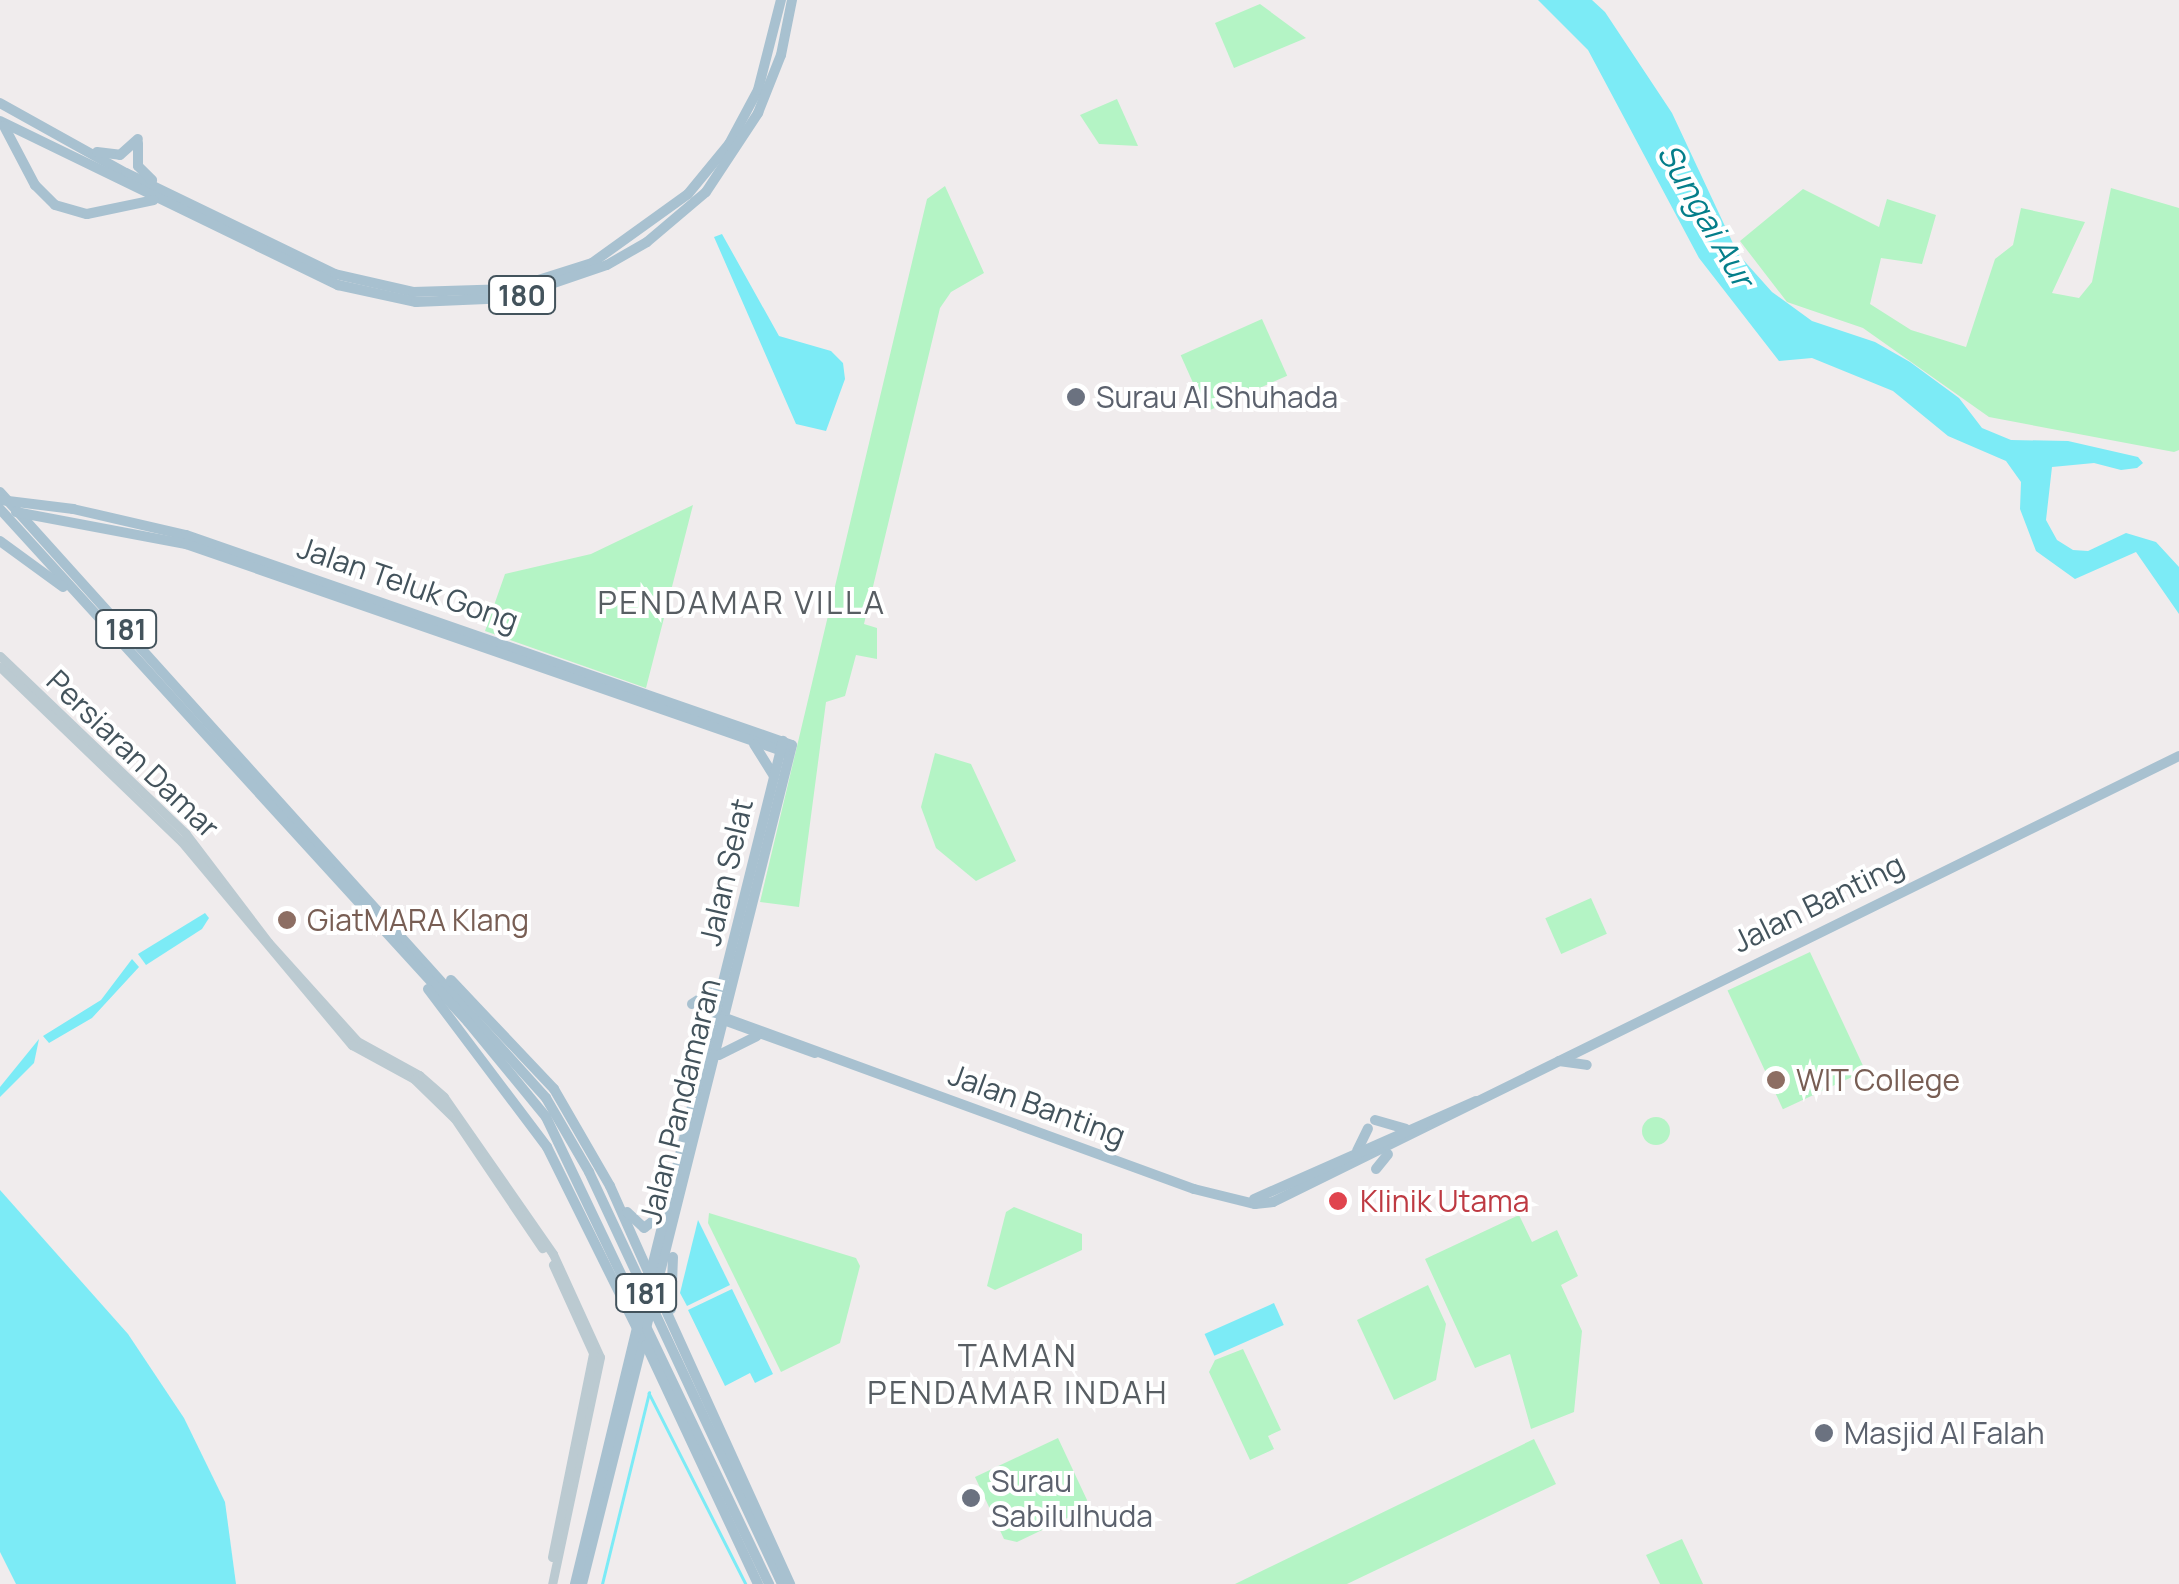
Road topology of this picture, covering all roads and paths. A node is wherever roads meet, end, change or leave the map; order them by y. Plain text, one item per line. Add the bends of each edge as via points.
1 (781, 0) edge
2 (792, 0) edge
3 (0, 103) edge
4 (0, 122) edge
5 (81, 148) junction
6 (160, 200) junction
7 (189, 205) junction
8 (0, 492) edge
9 (0, 500) edge
10 (0, 510) edge
11 (186, 539) junction
12 (0, 541) edge
13 (91, 610) junction
14 (0, 656) edge
15 (0, 666) edge
16 (750, 740) junction
17 (786, 748) junction
18 (2179, 756) edge
19 (774, 777) junction
20 (184, 838) junction
21 (384, 918) junction
22 (395, 947) junction
23 (725, 981) junction
24 (692, 1004) dead end
25 (723, 1018) junction
26 (758, 1036) junction
27 (1596, 1039) junction
28 (815, 1053) junction
29 (718, 1056) junction
30 (1552, 1062) junction
31 (1412, 1133) junction
32 (1349, 1158) junction
33 (1376, 1170) dead end
34 (610, 1186) junction
35 (671, 1194) junction
36 (1243, 1201) junction
37 (679, 1211) junction
38 (650, 1276) junction
39 (613, 1279) junction
40 (652, 1292) junction
41 (637, 1327) junction
42 (650, 1330) junction
43 (680, 1339) junction
44 (646, 1346) junction
45 (696, 1373) junction
46 (668, 1395) junction
47 (634, 1396) junction
48 (712, 1410) junction
49 (681, 1424) junction
50 (755, 1539) junction
51 (549, 1584) edge
52 (579, 1584) edge
53 (758, 1584) edge
54 (769, 1584) edge
55 (782, 1584) edge
56 (790, 1584) edge

1 - 7 main road, 180 via 758,90 709,171 648,229 574,270 484,292 400,291 317,266
2 - 6 main road, 180 via 769,89 744,140 706,192 647,242 551,289 447,304 366,294 284,263
3 - 5 main road, 180
4 - 6 main road, 180
4 - 6 main road via 55,205 88,214
5 - 7 main road, 180
5 - 7 main road via 120,155 139,140 143,174
8 - 21 main road, 181
9 - 11 main road, Jalan Teluk Gong via 73,508
10 - 11 main road, Jalan Teluk Gong
10 - 13 main road, 181
11 - 16 main road, Jalan Teluk Gong
11 - 17 main road, Jalan Teluk Gong
12 - 13 main road
13 - 22 main road, 181
14 - 20 street, Persiaran Damar
15 - 20 street, Persiaran Damar
16 - 17 main road, Jalan Teluk Gong
16 - 19 main road
17 - 19 main road, Jalan Selat
17 - 25 main road, Jalan Pandamaran
18 - 27 main road, Jalan Banting
19 - 23 main road, Jalan Selat
20 - 51 street, Persiaran Damar via 352,1045 414,1079 455,1119 557,1273 593,1359
21 - 34 main road via 483,1010 554,1089
21 - 50 main road, 181 via 516,1059 576,1146
22 - 39 main road via 547,1146
22 - 50 main road, 181 via 527,1091 576,1169
23 - 24 main road
23 - 25 main road, Jalan Selat
25 - 26 main road, Jalan Banting
25 - 28 main road, Jalan Banting
25 - 29 main road, Jalan Pandamaran
25 - 35 main road, Jalan Pandamaran
26 - 28 main road, Jalan Banting
26 - 29 main road
27 - 30 main road, Jalan Banting
27 - 30 main road via 1588,1066
28 - 36 main road, Jalan Banting
29 - 37 main road, Jalan Pandamaran
30 - 31 main road, Jalan Banting
31 - 32 main road, Jalan Banting
31 - 32 main road via 1371,1124
31 - 33 main road via 1380,1158
31 - 36 main road, Jalan Banting via 1285,1198
32 - 36 main road, Jalan Banting
34 - 35 main road via 644,1228 658,1222
34 - 38 main road
35 - 38 main road, Jalan Pandamaran
37 - 40 main road, Jalan Pandamaran
37 - 45 main road via 668,1300
38 - 40 main road, Jalan Pandamaran
39 - 40 main road
39 - 41 main road
40 - 41 main road, Jalan Pandamaran
40 - 42 main road, Jalan Pandamaran
40 - 43 main road
41 - 42 main road
41 - 44 main road
41 - 52 main road, Jalan Pandamaran
42 - 43 main road
42 - 44 main road, Jalan Pandamaran
43 - 45 main road
44 - 46 main road
44 - 47 main road, Jalan Pandamaran
45 - 48 main road
46 - 47 main road via 652,1384
46 - 49 main road
47 - 52 main road, Jalan Pandamaran
48 - 49 main road via 698,1389 687,1388 675,1404
48 - 56 main road
49 - 53 main road
50 - 54 main road, 181
50 - 55 main road, 181

